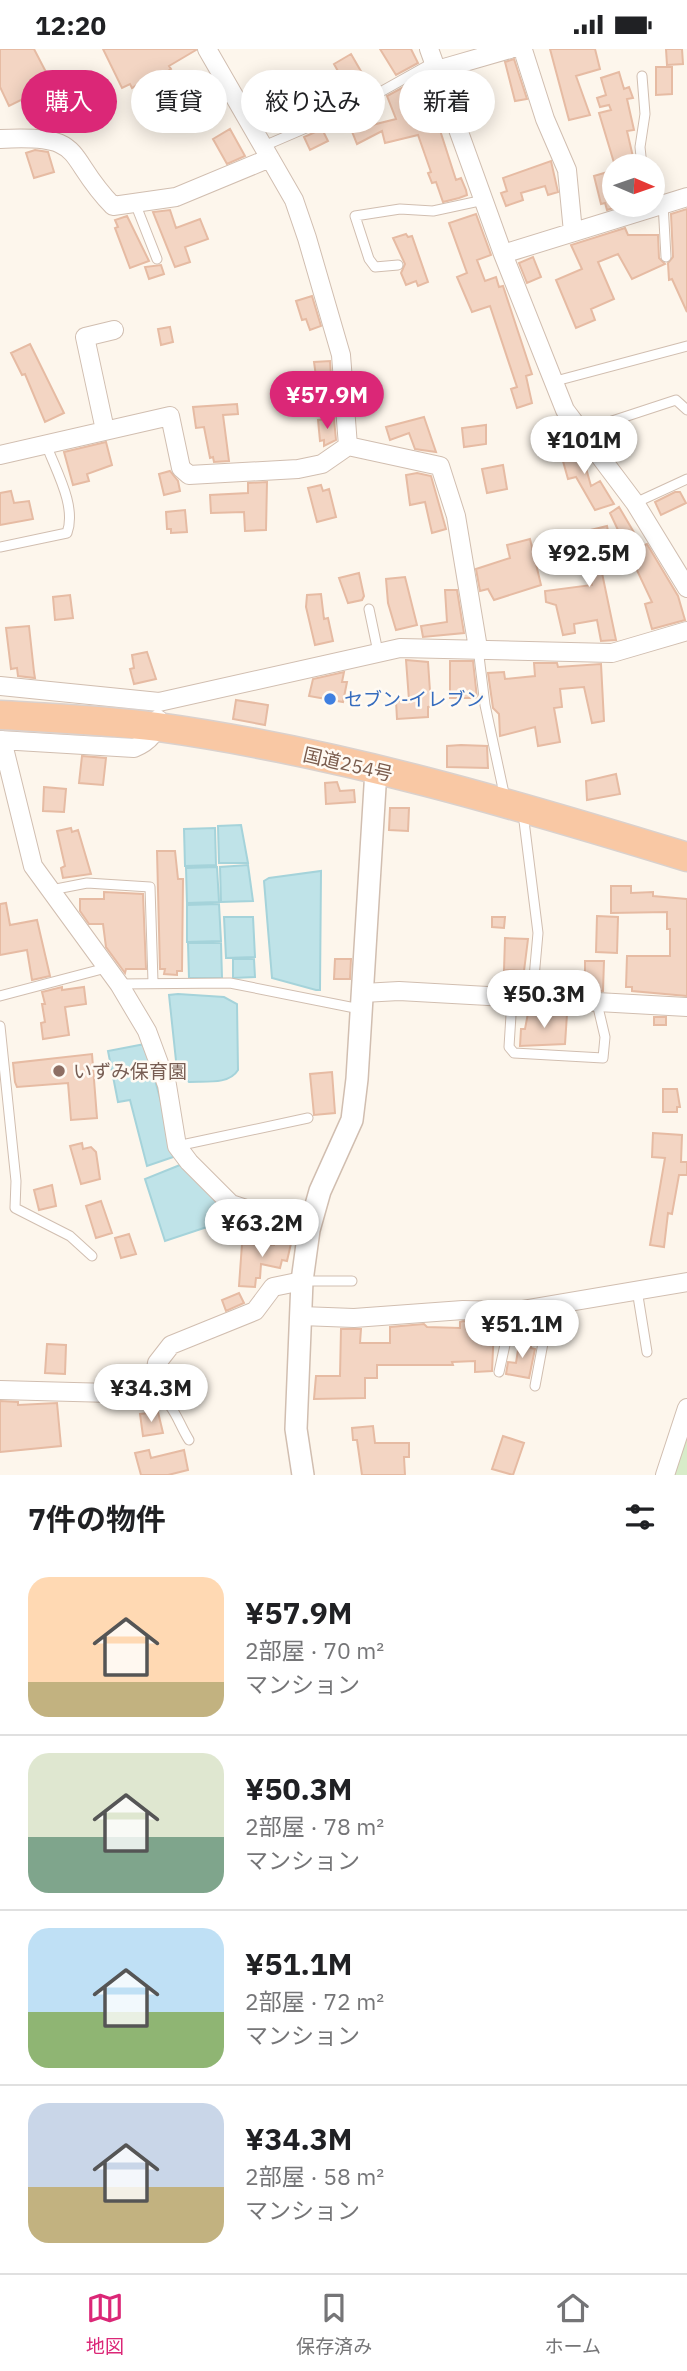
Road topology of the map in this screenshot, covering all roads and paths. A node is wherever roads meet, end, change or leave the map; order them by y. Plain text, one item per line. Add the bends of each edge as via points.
1 (207, 49) edge
2 (510, 49) edge
3 (519, 49) edge
4 (434, 60) edge
5 (642, 76) dead end
6 (0, 139) edge
7 (267, 152) junction
8 (641, 154) edge
9 (687, 197) edge
10 (484, 200) junction
11 (135, 202) junction
12 (665, 202) edge
13 (618, 217) edge
14 (659, 217) edge
15 (573, 232) junction
16 (503, 254) junction
17 (666, 257) dead end
18 (157, 259) dead end
19 (398, 265) dead end
20 (114, 330) dead end
21 (687, 346) edge
22 (552, 382) junction
23 (687, 410) edge
24 (104, 430) junction
25 (586, 435) junction
26 (45, 443) junction
27 (348, 446) junction
28 (0, 456) edge
29 (687, 479) edge
30 (635, 503) junction
31 (0, 547) edge
32 (687, 587) edge
33 (369, 609) dead end
34 (687, 631) edge
35 (478, 648) junction
36 (378, 652) junction
37 (0, 686) edge
38 (158, 714) junction
39 (1, 732) edge
40 (376, 770) junction
41 (514, 806) junction
42 (687, 857) edge
43 (48, 890) junction
44 (106, 968) junction
45 (153, 982) junction
46 (119, 984) junction
47 (0, 996) edge
48 (512, 999) junction
49 (532, 1000) junction
50 (362, 1001) junction
51 (597, 1003) junction
52 (687, 1007) edge
53 (0, 1026) edge
54 (309, 1118) dead end
55 (177, 1146) junction
56 (309, 1230) junction
57 (92, 1256) dead end
58 (302, 1281) junction
59 (352, 1281) dead end
60 (687, 1282) edge
61 (637, 1290) junction
62 (301, 1316) junction
63 (517, 1318) junction
64 (647, 1352) dead end
65 (499, 1373) dead end
66 (535, 1385) dead end
67 (0, 1389) edge
68 (152, 1392) junction
69 (687, 1408) edge
70 (188, 1440) dead end
71 (303, 1475) edge
72 (665, 1475) edge

1 - 7 street
2 - 4 street
3 - 15 street via 567,170
4 - 7 lane
4 - 10 street
5 - 8 lane via 645,114
6 - 11 street via 61,142 74,151 113,206
7 - 11 street via 176,197
7 - 27 street via 294,200 341,355
9 - 12 street
10 - 16 street
10 - 19 lane via 433,211 400,209 355,216 375,267
11 - 18 lane
13 - 15 street
14 - 17 lane
15 - 16 street
16 - 22 street
20 - 24 street via 85,337
21 - 22 lane
22 - 25 street via 565,409
23 - 25 lane via 676,400 612,421
24 - 26 street
24 - 27 street via 170,417 181,468 189,475 298,469 322,464
25 - 30 street
26 - 28 street
26 - 31 lane via 68,505 71,523 67,533
27 - 35 street via 440,466 456,516
29 - 30 lane
30 - 32 street
33 - 36 lane
34 - 35 street via 612,653
35 - 36 street
35 - 41 lane via 485,705 505,788
36 - 38 street
37 - 38 street
38 - 39 highway, 国道254号
38 - 40 highway, 国道254号
39 - 43 street via 33,866
40 - 41 highway, 国道254号
40 - 50 street
41 - 42 highway, 国道254号
41 - 49 lane via 538,933
43 - 44 street
43 - 45 lane via 87,883 150,887
44 - 46 street
44 - 47 lane
45 - 46 lane
45 - 50 lane via 230,982
46 - 55 street via 159,1059
48 - 49 street
48 - 50 street via 399,991
48 - 51 lane via 509,1047 514,1053 603,1058 605,1037
49 - 51 street
50 - 56 street via 352,1120 320,1191
51 - 52 street
53 - 57 lane via 15,1208 70,1236
54 - 55 lane
55 - 56 street via 232,1204
56 - 58 street
58 - 59 lane
58 - 62 street
58 - 68 street via 273,1287 255,1311 171,1345 156,1363
60 - 61 street
61 - 63 street
61 - 64 lane
62 - 63 street via 354,1318 463,1310
62 - 71 street via 296,1429
63 - 65 lane via 508,1331
63 - 66 lane via 543,1343
67 - 68 street
68 - 70 lane via 170,1405
69 - 72 street

